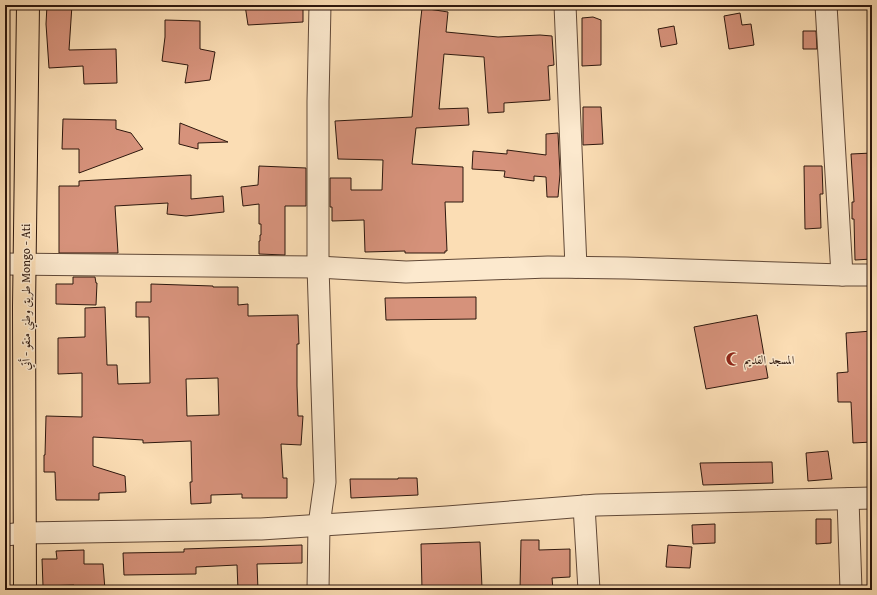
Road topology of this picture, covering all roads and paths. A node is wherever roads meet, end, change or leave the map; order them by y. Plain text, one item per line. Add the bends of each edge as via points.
1 (28, 5) edge
2 (320, 5) edge
3 (565, 5) edge
4 (826, 5) edge
5 (15, 264) edge
6 (318, 267) junction
7 (576, 267) junction
8 (842, 275) junction
9 (872, 275) edge
10 (872, 498) edge
11 (848, 499) junction
12 (584, 506) junction
13 (319, 525) junction
14 (15, 534) edge
15 (25, 590) edge
16 (318, 590) edge
17 (589, 590) edge
18 (851, 590) edge

1 - 5 main road, طريق وطني منقو - أتي Mongo - Ati
2 - 6 street
3 - 7 street
4 - 8 street
5 - 6 street
5 - 14 main road, طريق وطني منقو - أتي Mongo - Ati
6 - 7 street via 406,272
6 - 13 street via 325,482
7 - 8 street
8 - 9 street
10 - 11 street
11 - 12 street
11 - 18 street
12 - 13 street
12 - 17 street
13 - 14 street
13 - 16 street
14 - 15 main road, طريق وطني منقو - أتي Mongo - Ati

